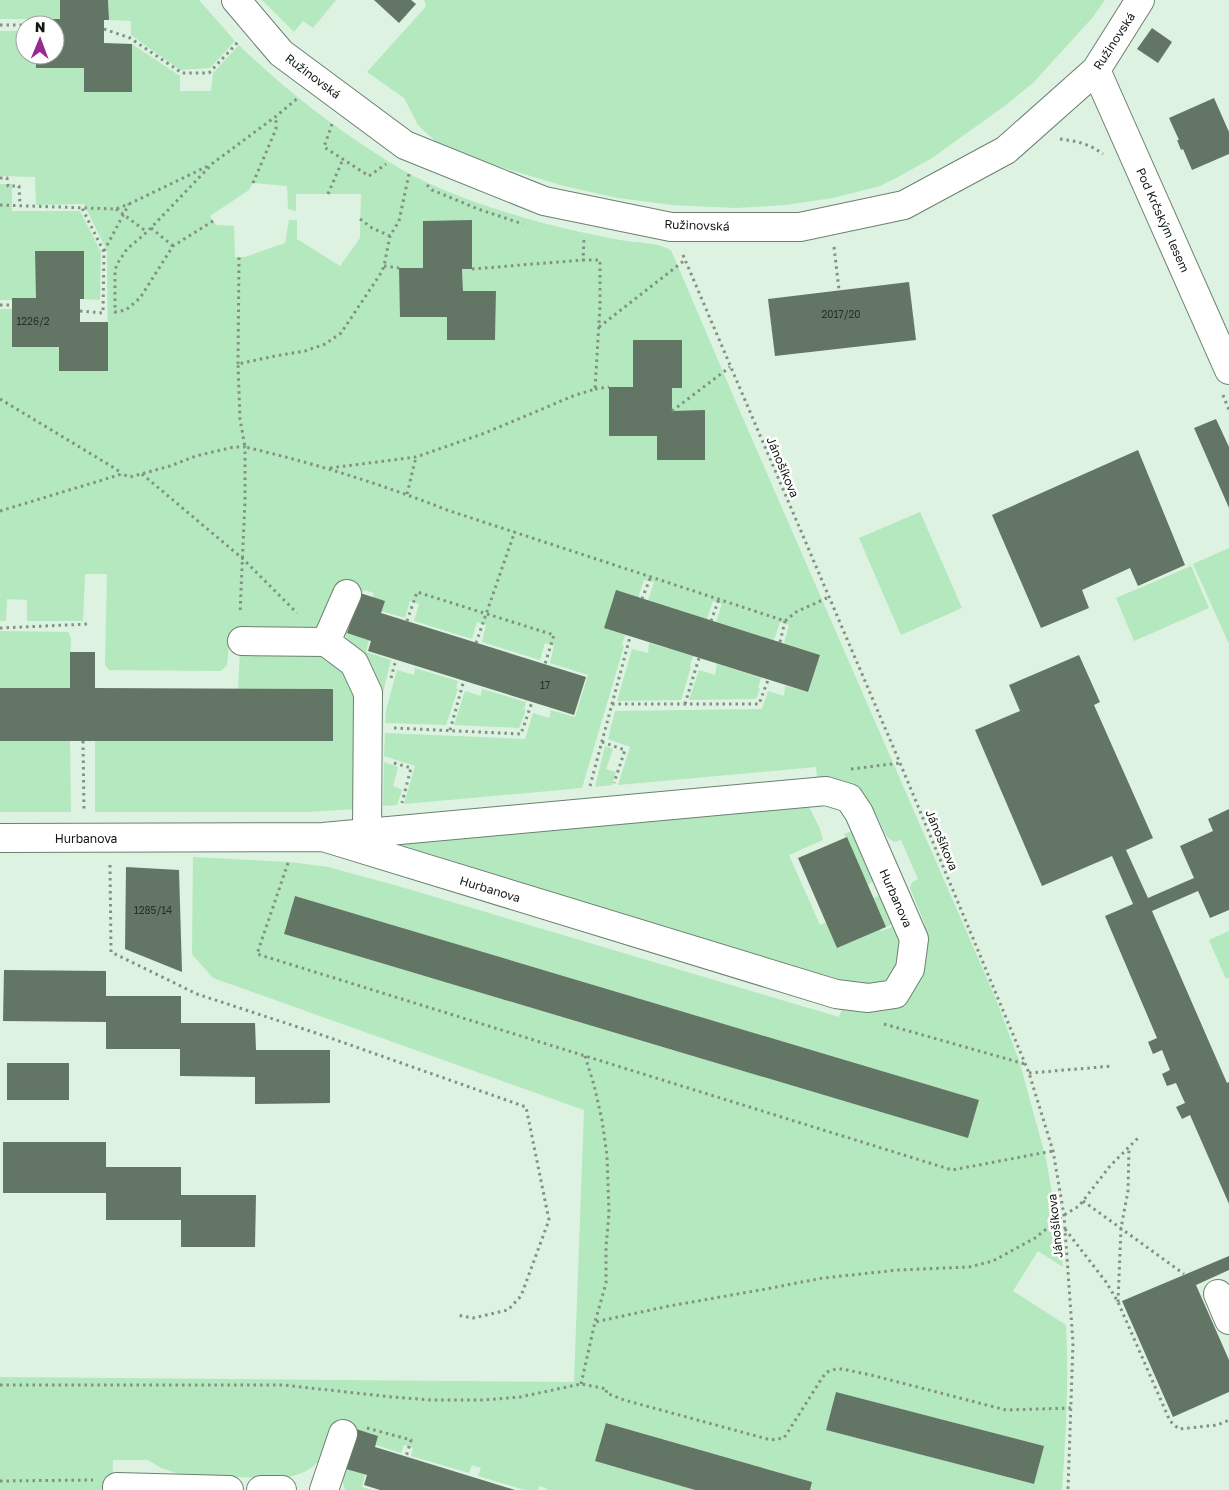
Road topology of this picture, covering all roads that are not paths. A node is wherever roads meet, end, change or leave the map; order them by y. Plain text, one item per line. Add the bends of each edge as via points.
1 (236, 0) edge
2 (1140, 0) edge
3 (1096, 70) junction
4 (1225, 381) edge
5 (349, 601) dead end
6 (242, 641) road end
7 (326, 642) junction
8 (367, 833) junction
9 (322, 837) junction
10 (0, 838) edge
11 (1218, 1294) dead end
12 (1229, 1320) edge
13 (343, 1434) road end
14 (116, 1487) road end
15 (228, 1490) edge
16 (261, 1490) edge
17 (282, 1490) edge
18 (324, 1490) edge

1 - 3 street, Ružinovská via 281,53 405,145 544,201 671,227 800,227 904,205 1006,150
2 - 3 street, Ružinovská
3 - 4 street, Pod Krčským lesem
5 - 7 street
6 - 7 street
7 - 8 street via 354,663 368,693
8 - 9 street, Hurbanova
8 - 9 street, Hurbanova via 826,791 849,798 859,813 914,939 910,969 895,994 868,998 836,994
9 - 10 street, Hurbanova
11 - 12 street
13 - 18 street
14 - 15 street
16 - 17 street

